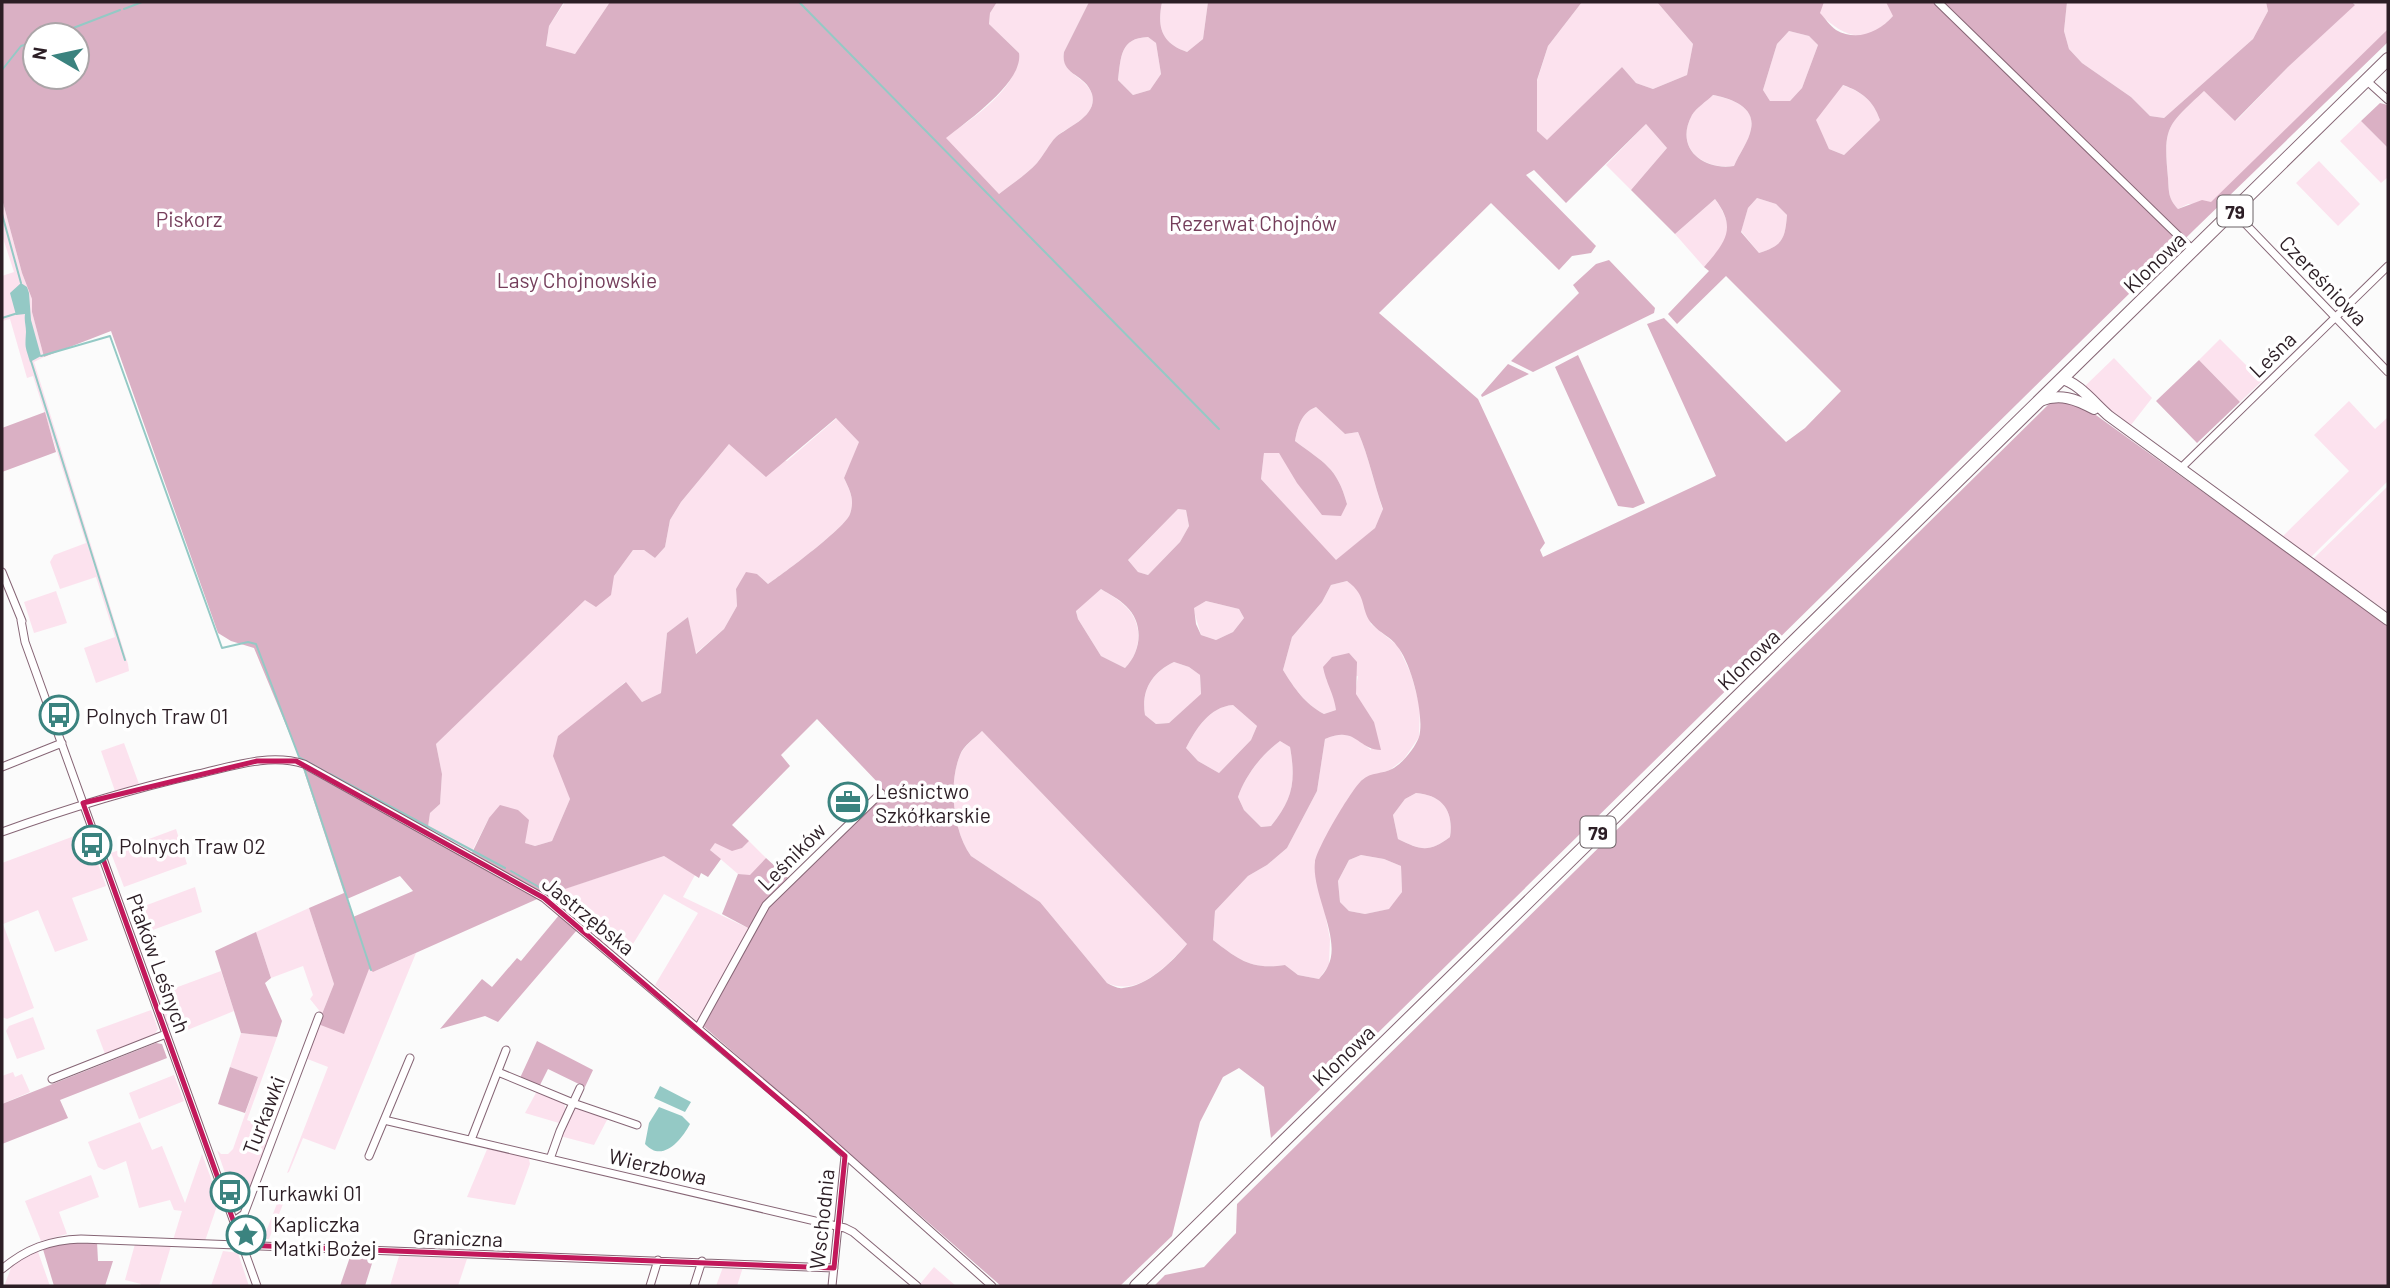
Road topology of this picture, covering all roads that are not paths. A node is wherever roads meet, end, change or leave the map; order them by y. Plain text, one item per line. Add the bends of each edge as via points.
1 (1938, 2) edge
2 (2388, 59) edge
3 (2367, 81) junction
4 (2388, 100) edge
5 (2234, 212) junction
6 (2193, 250) junction
7 (2388, 266) edge
8 (2335, 317) junction
9 (2080, 361) junction
10 (2388, 372) edge
11 (2061, 379) junction
12 (2078, 395) junction
13 (2036, 403) junction
14 (2181, 468) junction
15 (2, 572) edge
16 (3, 581) edge
17 (2388, 620) edge
18 (62, 743) junction
19 (2, 767) edge
20 (881, 793) dead end
21 (83, 803) junction
22 (2, 832) edge
23 (319, 1016) dead end
24 (698, 1028) junction
25 (166, 1034) junction
26 (506, 1050) dead end
27 (410, 1058) dead end
28 (498, 1072) junction
29 (52, 1079) dead end
30 (580, 1088) dead end
31 (573, 1103) junction
32 (384, 1120) junction
33 (637, 1125) dead end
34 (471, 1140) junction
35 (369, 1156) dead end
36 (845, 1156) junction
37 (550, 1159) junction
38 (234, 1221) junction
39 (838, 1227) junction
40 (242, 1245) junction
41 (659, 1260) junction
42 (702, 1261) junction
43 (834, 1268) junction
44 (2, 1269) edge
45 (257, 1286) edge
46 (650, 1286) edge
47 (694, 1286) edge
48 (832, 1286) edge
49 (917, 1286) edge
50 (992, 1286) edge
51 (1136, 1286) edge

1 - 6 street
2 - 3 main road, Klonowa / 79
3 - 4 street
3 - 5 main road, Klonowa / 79
5 - 6 main road, Klonowa / 79
5 - 8 street, Czereśniowa
6 - 9 main road, Klonowa / 79
7 - 8 street, Leśna
8 - 10 street, Czereśniowa
8 - 14 street, Leśna
9 - 11 main road, Klonowa / 79
9 - 12 main road
11 - 12 main road via 2063,387
11 - 13 main road, Klonowa / 79
12 - 13 main road
12 - 14 main road
13 - 51 main road, Klonowa / 79
14 - 17 main road
15 - 16 street, Ptaków Leśnych
16 - 18 street, Ptaków Leśnych via 27,629 30,651
18 - 19 street
18 - 21 street, Ptaków Leśnych
20 - 24 street, Leśników via 766,905
21 - 22 street, Jastrzębska
21 - 24 street, Jastrzębska via 257,761 304,764 544,898
21 - 25 street, Ptaków Leśnych
23 - 38 street, Turkawki via 244,1214
24 - 36 street, Jastrzębska
25 - 29 street
25 - 38 street, Ptaków Leśnych
26 - 28 street
27 - 32 street
28 - 31 street
28 - 34 street
30 - 31 street
31 - 33 street
31 - 37 street
32 - 34 street, Wierzbowa
32 - 35 street
34 - 37 street, Wierzbowa
36 - 39 street, Wschodnia
36 - 50 street, Jastrzębska
37 - 39 street, Wierzbowa
38 - 40 street, Ptaków Leśnych
39 - 43 street, Wschodnia
39 - 49 street, Wierzbowa via 853,1232
40 - 41 street, Graniczna
40 - 44 street, Graniczna via 55,1240 38,1245
40 - 45 street, Ptaków Leśnych
41 - 42 street, Graniczna
41 - 46 street
42 - 43 street, Graniczna
42 - 47 street
43 - 48 street, Wschodnia

